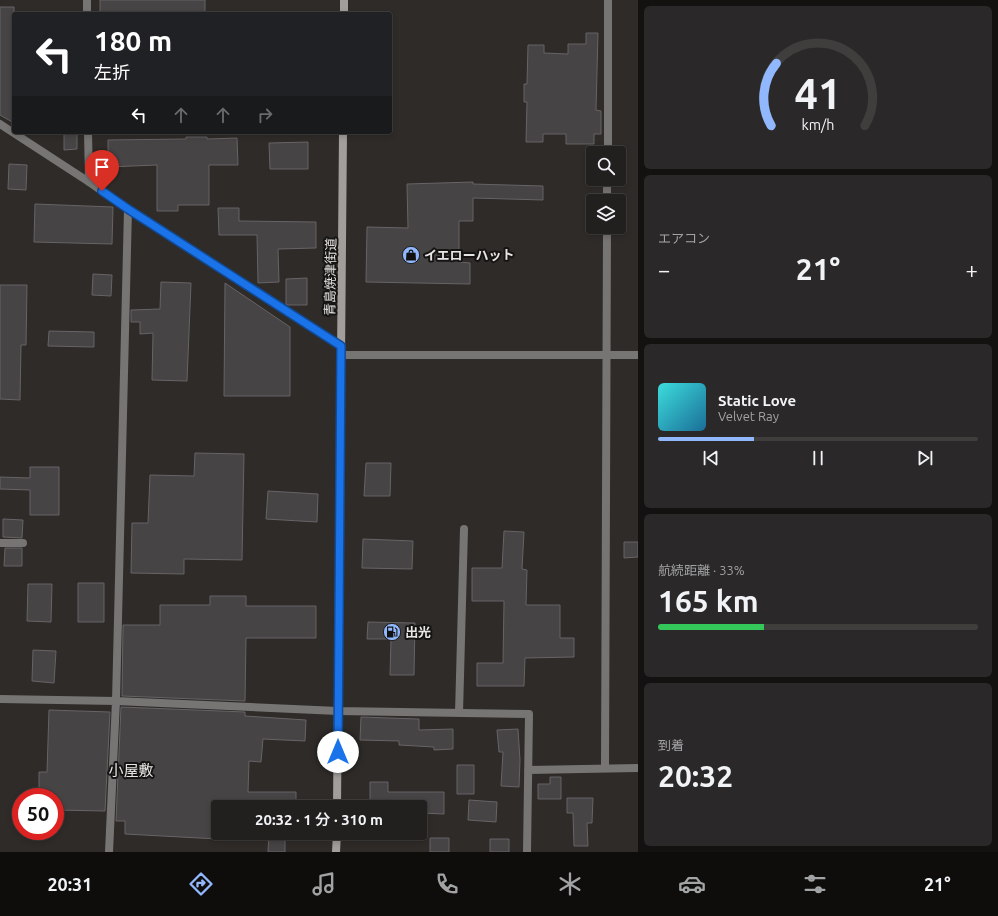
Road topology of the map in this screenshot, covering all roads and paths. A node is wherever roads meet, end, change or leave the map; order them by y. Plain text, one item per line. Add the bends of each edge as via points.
1 (87, 0) edge
2 (344, 0) edge
3 (608, 0) edge
4 (87, 12) edge
5 (344, 12) edge
6 (0, 124) edge
7 (12, 132) edge
8 (15, 134) edge
9 (88, 134) edge
10 (343, 134) edge
11 (608, 146) edge
12 (89, 182) junction
13 (128, 209) junction
14 (607, 234) edge
15 (341, 350) junction
16 (607, 355) junction
17 (638, 355) edge
18 (464, 530) dead end
19 (0, 543) edge
20 (23, 543) dead end
21 (0, 699) edge
22 (116, 701) junction
23 (338, 711) junction
24 (459, 713) junction
25 (605, 768) junction
26 (638, 768) edge
27 (528, 770) junction
28 (337, 800) edge
29 (337, 840) edge
30 (109, 852) edge
31 (336, 852) edge
32 (527, 852) edge

1 - 4 street
2 - 5 main road
3 - 11 street
6 - 7 street
8 - 12 street
9 - 12 street
10 - 15 main road, 青島焼津街道
12 - 13 street
13 - 15 street
13 - 22 street
14 - 16 street
15 - 16 street
15 - 23 main road, 青島焼津街道
16 - 17 street
16 - 25 street
18 - 24 street
19 - 20 street
21 - 22 street
22 - 23 street
22 - 30 street
23 - 24 street
23 - 28 main road, 青島焼津街道
24 - 27 street via 528,714
25 - 26 street
25 - 27 street
27 - 32 street
29 - 31 main road

